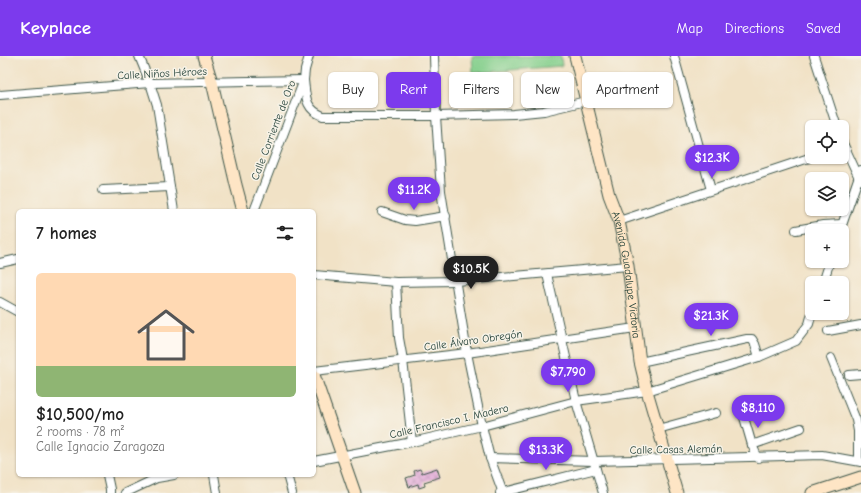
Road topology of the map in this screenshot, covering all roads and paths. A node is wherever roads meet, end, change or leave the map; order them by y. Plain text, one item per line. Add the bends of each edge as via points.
1 (139, 56) edge
2 (204, 56) edge
3 (309, 56) edge
4 (434, 56) edge
5 (576, 56) edge
6 (674, 56) edge
7 (814, 56) edge
8 (304, 80) junction
9 (212, 82) junction
10 (582, 82) edge
11 (150, 83) junction
12 (0, 95) edge
13 (582, 101) edge
14 (588, 108) edge
15 (436, 116) junction
16 (835, 120) edge
17 (849, 156) edge
18 (805, 158) edge
19 (860, 178) edge
20 (170, 187) junction
21 (103, 190) dead end
22 (711, 190) junction
23 (174, 209) edge
24 (242, 209) edge
25 (255, 209) edge
26 (382, 212) dead end
27 (446, 216) junction
28 (619, 221) junction
29 (842, 224) edge
30 (805, 228) edge
31 (796, 230) dead end
32 (16, 259) edge
33 (0, 263) edge
34 (628, 266) junction
35 (547, 274) junction
36 (316, 275) edge
37 (396, 282) junction
38 (456, 282) junction
39 (0, 302) edge
40 (16, 311) edge
41 (809, 320) edge
42 (861, 325) edge
43 (635, 328) junction
44 (828, 331) dead end
45 (561, 339) junction
46 (467, 353) junction
47 (759, 357) junction
48 (831, 358) dead end
49 (403, 360) junction
50 (640, 362) junction
51 (316, 371) edge
52 (861, 374) edge
53 (849, 375) dead end
54 (316, 381) edge
55 (647, 391) junction
56 (576, 401) junction
57 (741, 407) dead end
58 (716, 413) dead end
59 (482, 426) junction
60 (801, 428) dead end
61 (658, 429) junction
62 (412, 442) junction
63 (752, 445) junction
64 (342, 456) junction
65 (490, 458) junction
66 (758, 458) junction
67 (667, 460) junction
68 (316, 461) edge
69 (859, 461) edge
70 (595, 465) junction
71 (107, 477) edge
72 (163, 477) edge
73 (214, 477) edge
74 (288, 477) edge
75 (861, 477) edge
76 (818, 492) edge
77 (110, 493) edge
78 (124, 493) edge
79 (217, 493) edge
80 (292, 493) edge
81 (355, 493) edge
82 (502, 493) edge
83 (603, 493) edge
84 (677, 493) edge

1 - 11 street
2 - 9 street
3 - 8 street, Calle Corriente de Oro via 304,70
4 - 15 street
5 - 10 street, Avenida Guadalupe Victoria
6 - 22 street
7 - 16 street
8 - 9 street, Calle Niños Héroes
8 - 15 street via 308,106 314,113 323,116
8 - 25 street, Calle Corriente de Oro
9 - 11 street, Calle Niños Héroes
9 - 24 street
11 - 12 street, Calle Niños Héroes
11 - 20 street via 157,105
13 - 15 street via 544,111
14 - 28 street, Avenida Guadalupe Victoria via 609,195
15 - 27 street via 441,191
17 - 19 street
18 - 22 street
19 - 29 street
20 - 21 street
20 - 23 street
22 - 28 street
26 - 27 street via 415,221
27 - 38 street
28 - 34 street, Avenida Guadalupe Victoria
30 - 31 street
32 - 33 street
34 - 35 street
34 - 43 street, Avenida Guadalupe Victoria
35 - 38 street
35 - 45 street
36 - 37 street
37 - 38 street
37 - 49 street via 399,338
38 - 46 street
39 - 40 street
41 - 47 street, Calle Francisco I. Madero via 796,341
42 - 44 street
43 - 45 street, Calle Álvaro Obregón
43 - 50 street, Avenida Guadalupe Victoria
45 - 46 street, Calle Álvaro Obregón
45 - 56 street
46 - 49 street, Calle Álvaro Obregón
46 - 59 street
47 - 50 street via 752,339 747,339
47 - 55 street, Calle Francisco I. Madero
48 - 69 street via 856,420
49 - 51 street, Calle Álvaro Obregón
49 - 62 street
50 - 55 street, Avenida Guadalupe Victoria
52 - 53 street
54 - 64 street
55 - 56 street, Calle Francisco I. Madero
55 - 61 street, Avenida Guadalupe Victoria
56 - 59 street, Calle Francisco I. Madero
56 - 70 street
57 - 63 street
58 - 61 street
59 - 62 street, Calle Francisco I. Madero
59 - 65 street
60 - 63 street
61 - 67 street, Avenida Guadalupe Victoria
62 - 64 street, Calle Francisco I. Madero
63 - 66 street
64 - 68 street, Calle Francisco I. Madero
64 - 81 street
65 - 70 street, Calle Casas Alemán
65 - 82 street
66 - 67 street, Calle Casas Alemán
66 - 69 street, Calle Casas Alemán via 822,455
67 - 70 street, Calle Casas Alemán
67 - 84 street, Avenida Guadalupe Victoria
70 - 82 street
70 - 83 street
71 - 77 street
72 - 78 street
73 - 79 street
74 - 80 street
75 - 76 street

